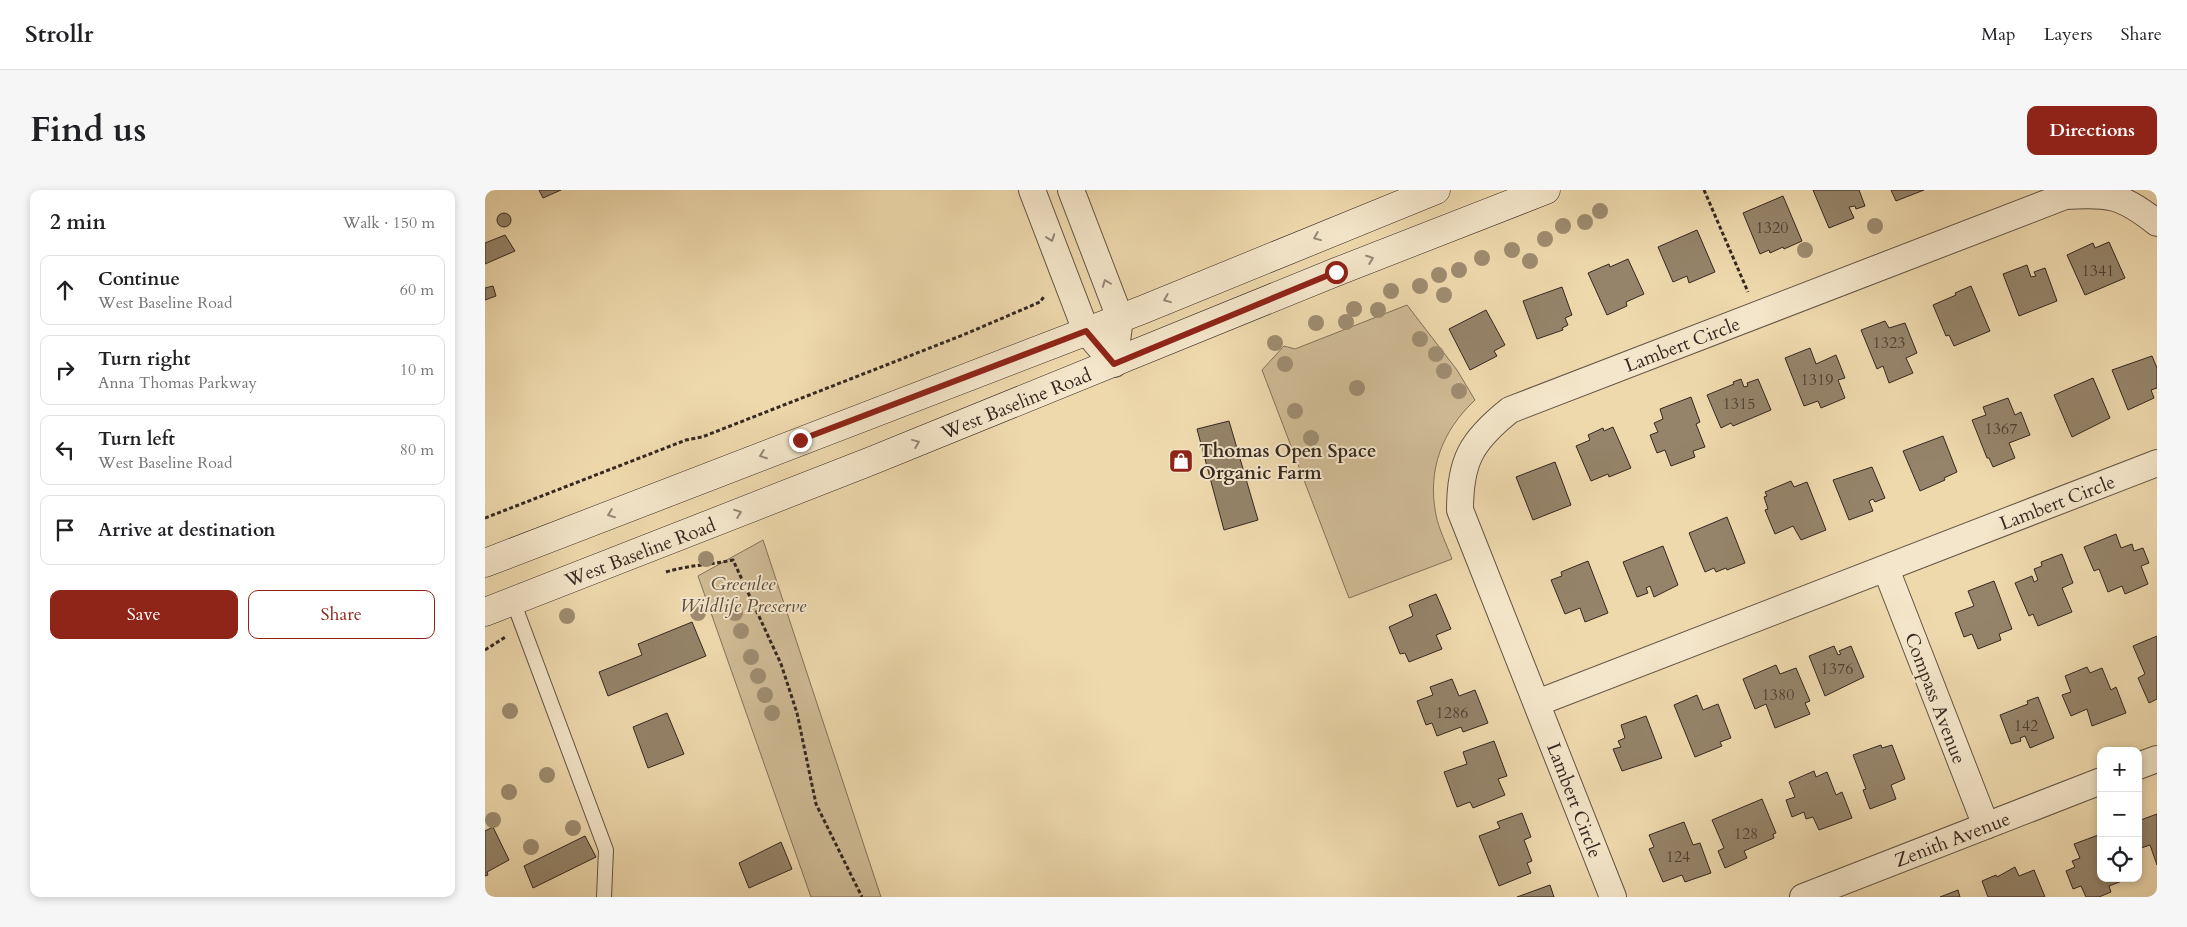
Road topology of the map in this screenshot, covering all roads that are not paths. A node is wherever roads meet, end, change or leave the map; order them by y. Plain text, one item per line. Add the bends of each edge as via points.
1 (1032, 190) edge
2 (1071, 190) edge
3 (1436, 190) edge
4 (1546, 190) edge
5 (2157, 223) edge
6 (1119, 318) junction
7 (1086, 331) junction
8 (1114, 364) junction
9 (2157, 463) edge
10 (485, 563) edge
11 (1886, 569) junction
12 (513, 601) junction
13 (485, 612) edge
14 (1537, 703) junction
15 (2157, 759) edge
16 (2142, 765) edge
17 (2097, 783) edge
18 (1986, 826) junction
19 (604, 897) edge
20 (1613, 897) edge
21 (1803, 897) edge

1 -> 7 street
6 -> 2 street
3 -> 6 main road
8 -> 4 main road, West Baseline Road
5 - 14 street, Lambert Circle via 2133,204 2100,194 2065,196 1509,410 1491,425 1463,466 1460,510
6 - 7 main road
6 - 8 street
7 - 8 street
7 -> 10 main road
12 -> 8 main road, West Baseline Road
9 - 11 street, Lambert Circle
11 - 14 street, Lambert Circle
11 - 18 street, Compass Avenue
12 - 13 main road, West Baseline Road
12 - 19 lane via 606,850
14 - 20 street, Lambert Circle
15 - 16 street
17 - 18 street, Zenith Avenue
18 - 21 street, Zenith Avenue

